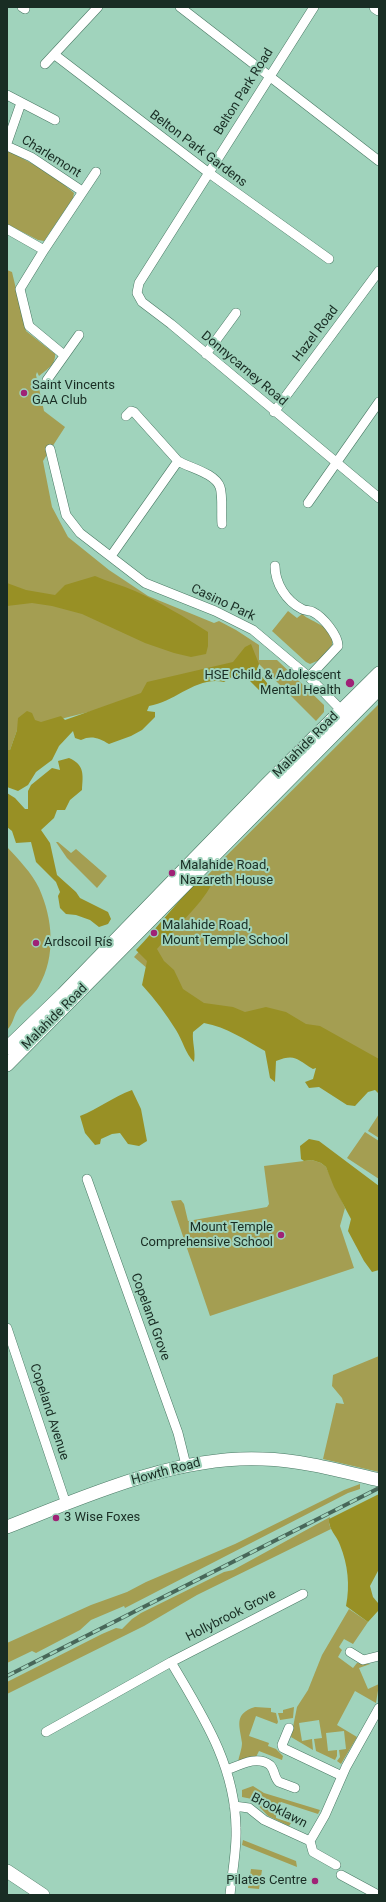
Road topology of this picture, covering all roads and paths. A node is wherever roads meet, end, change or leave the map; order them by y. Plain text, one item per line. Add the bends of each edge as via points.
1 (98, 7) edge
2 (180, 7) edge
3 (314, 7) edge
4 (376, 7) edge
5 (379, 9) edge
6 (55, 55) junction
7 (46, 64) dead end
8 (270, 76) junction
9 (7, 95) edge
10 (21, 103) junction
11 (55, 120) dead end
12 (7, 142) edge
13 (7, 146) edge
14 (379, 161) edge
15 (96, 172) dead end
16 (209, 174) junction
17 (82, 191) junction
18 (7, 229) edge
19 (44, 250) junction
20 (329, 259) dead end
21 (379, 272) edge
22 (137, 293) joint
23 (236, 313) dead end
24 (79, 335) dead end
25 (206, 354) junction
26 (64, 355) junction
27 (47, 380) dead end
28 (379, 402) edge
29 (274, 412) junction
30 (126, 416) dead end
31 (50, 450) dead end
32 (178, 461) junction
33 (336, 464) junction
34 (379, 498) edge
35 (308, 503) dead end
36 (222, 524) dead end
37 (111, 556) junction
38 (275, 566) dead end
39 (379, 673) edge
40 (309, 677) junction
41 (379, 689) edge
42 (346, 715) junction
43 (99, 966) junction
44 (7, 1048) edge
45 (7, 1065) edge
46 (87, 1179) dead end
47 (7, 1328) edge
48 (186, 1465) junction
49 (379, 1480) edge
50 (66, 1504) junction
51 (7, 1527) edge
52 (302, 1594) dead end
53 (350, 1652) dead end
54 (378, 1655) edge
55 (171, 1662) junction
56 (379, 1708) edge
57 (289, 1728) dead end
58 (46, 1732) dead end
59 (227, 1770) junction
60 (342, 1776) junction
61 (295, 1788) dead end
62 (234, 1806) junction
63 (310, 1841) junction
64 (336, 1865) dead end
65 (7, 1871) edge
66 (341, 1875) dead end
67 (43, 1895) edge
68 (230, 1895) edge
69 (378, 1895) edge

1 - 6 street
2 - 8 street
3 - 8 street, Belton Park Road
4 - 5 main road
6 - 7 street
6 - 16 street, Belton Park Gardens
8 - 14 street
8 - 16 street, Belton Park Road
9 - 10 street
10 - 11 street
10 - 12 street, Charlemont
13 - 17 street, Charlemont via 30,157
15 - 17 street, Charlemont
16 - 20 street, Belton Park Gardens
16 - 22 street, Belton Park Road via 139,283
17 - 19 street, Charlemont
18 - 19 street
19 - 26 street, Charlemont via 20,290 29,326
21 - 29 street, Hazel Road
22 - 25 street, Donnycarney Road via 142,302
23 - 25 street
24 - 26 street
25 - 29 street, Donnycarney Road
26 - 27 street
28 - 33 street
29 - 33 street, Donnycarney Road
30 - 32 street via 131,411 134,412
31 - 37 street, Casino Park via 66,515 80,533
32 - 36 street via 217,482 220,488
32 - 37 street
33 - 34 street, Donnycarney Road
33 - 35 street
37 - 40 street, Casino Park via 145,583 215,611 253,630
38 - 40 street via 278,584 287,596 299,608 313,612 338,639 338,646
39 - 42 main road, Malahide Road
40 - 42 street, Casino Park
41 - 42 main road, Malahide Road
42 - 43 main road, Malahide Road
43 - 44 main road, Malahide Road
43 - 45 main road, Malahide Road
46 - 48 street, Copeland Grove via 178,1433
47 - 50 street, Copeland Avenue
48 - 49 main road, Howth Road via 233,1459 277,1460
48 - 50 main road, Howth Road via 157,1472
50 - 51 main road, Howth Road
52 - 55 street, Hollybrook Grove
53 - 54 street via 363,1660
55 - 58 street, Hollybrook Grove
55 - 59 street via 217,1742
56 - 60 street, Brooklawn
57 - 60 street via 282,1744 283,1748
59 - 61 street via 252,1761 264,1762 270,1766 279,1782
59 - 62 street
60 - 63 street, Brooklawn
62 - 63 street, Brooklawn via 249,1808 268,1822
62 - 68 street via 236,1827
63 - 64 street, Brooklawn via 313,1852
65 - 67 main road
66 - 69 street

